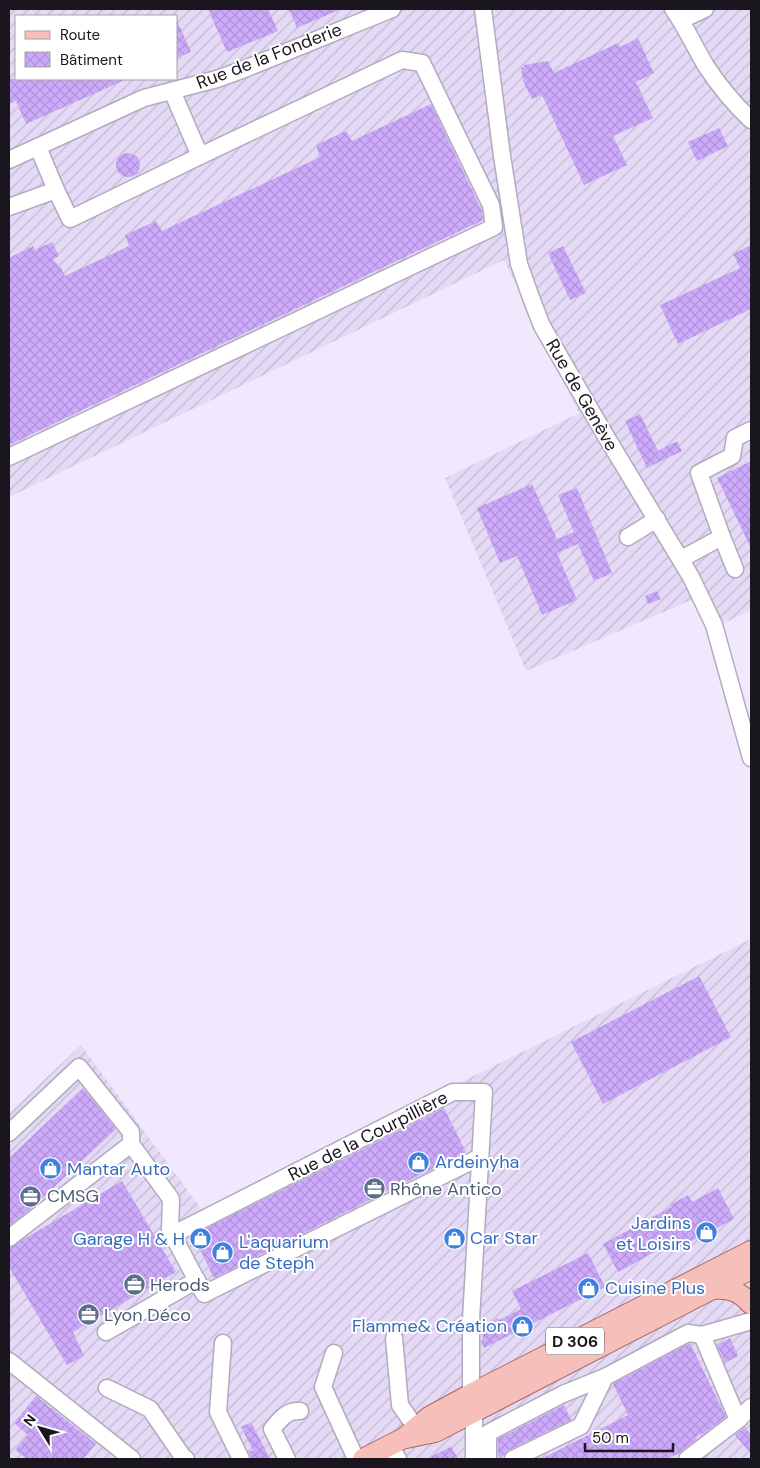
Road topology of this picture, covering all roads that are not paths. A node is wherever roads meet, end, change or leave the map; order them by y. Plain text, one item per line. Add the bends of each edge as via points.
1 (392, 9) edge
2 (483, 9) edge
3 (704, 9) edge
4 (678, 12) edge
5 (172, 91) junction
6 (751, 120) edge
7 (38, 147) junction
8 (200, 156) junction
9 (9, 160) edge
10 (56, 190) junction
11 (9, 207) edge
12 (751, 430) edge
13 (9, 457) edge
14 (657, 519) junction
15 (628, 537) dead end
16 (722, 538) junction
17 (681, 559) junction
18 (735, 569) dead end
19 (751, 758) edge
20 (9, 1133) edge
21 (131, 1144) junction
22 (480, 1157) junction
23 (172, 1235) junction
24 (9, 1238) edge
25 (751, 1252) edge
26 (751, 1269) edge
27 (197, 1280) junction
28 (714, 1288) junction
29 (751, 1304) edge
30 (751, 1322) edge
31 (106, 1332) dead end
32 (702, 1335) junction
33 (394, 1338) dead end
34 (224, 1342) dead end
35 (594, 1350) junction
36 (334, 1353) dead end
37 (9, 1361) edge
38 (605, 1377) junction
39 (108, 1388) dead end
40 (472, 1403) junction
41 (751, 1407) edge
42 (300, 1411) dead end
43 (738, 1420) junction
44 (402, 1443) edge
45 (132, 1459) edge
46 (186, 1459) edge
47 (241, 1459) edge
48 (287, 1459) edge
49 (356, 1459) edge
50 (363, 1459) edge
51 (474, 1459) edge
52 (488, 1459) edge
53 (513, 1459) edge
54 (687, 1459) edge

1 - 5 street, Rue de la Fonderie via 242,70
2 - 14 street, Rue de Genève via 519,264 542,326
3 - 4 street
4 - 6 street via 706,66 735,105
5 - 7 street, Rue de la Fonderie via 144,98
5 - 8 street
7 - 9 street, Rue de la Fonderie
7 - 10 street
8 - 10 street via 70,219
8 - 13 street via 402,60 422,64 491,205 494,227
10 - 11 street
12 - 16 street via 735,438 732,456 699,473
14 - 15 street
14 - 17 street, Rue de Genève
16 - 17 street
16 - 18 street
17 - 19 street, Rue de Genève via 714,625
20 - 21 street via 79,1067 131,1132
21 - 23 street via 171,1199
21 - 24 street
22 - 23 street, Rue de la Courpillière via 484,1092 453,1092
22 - 27 street via 204,1294
22 - 40 street, Rue de la Courpillière via 471,1320
23 - 27 street
25 - 35 main road via 729,1270 635,1321
25 - 40 main road, D 306
26 - 28 main road, D 306
27 - 31 street
28 - 29 main road via 739,1292
28 - 35 main road, D 306
30 - 32 street
32 - 38 street via 688,1333
32 - 43 street
33 - 44 street
34 - 47 street via 218,1412
35 - 40 main road, D 306
36 - 49 street via 323,1387
37 - 45 street
38 - 52 street via 563,1394 488,1433
38 - 53 street via 581,1426
39 - 46 street via 150,1409
40 - 44 main road, D 306 via 435,1432
40 - 51 street, Rue de la Courpillière
41 - 43 street
42 - 48 street via 284,1415 272,1429
43 - 54 street
44 - 50 main road, D 306

